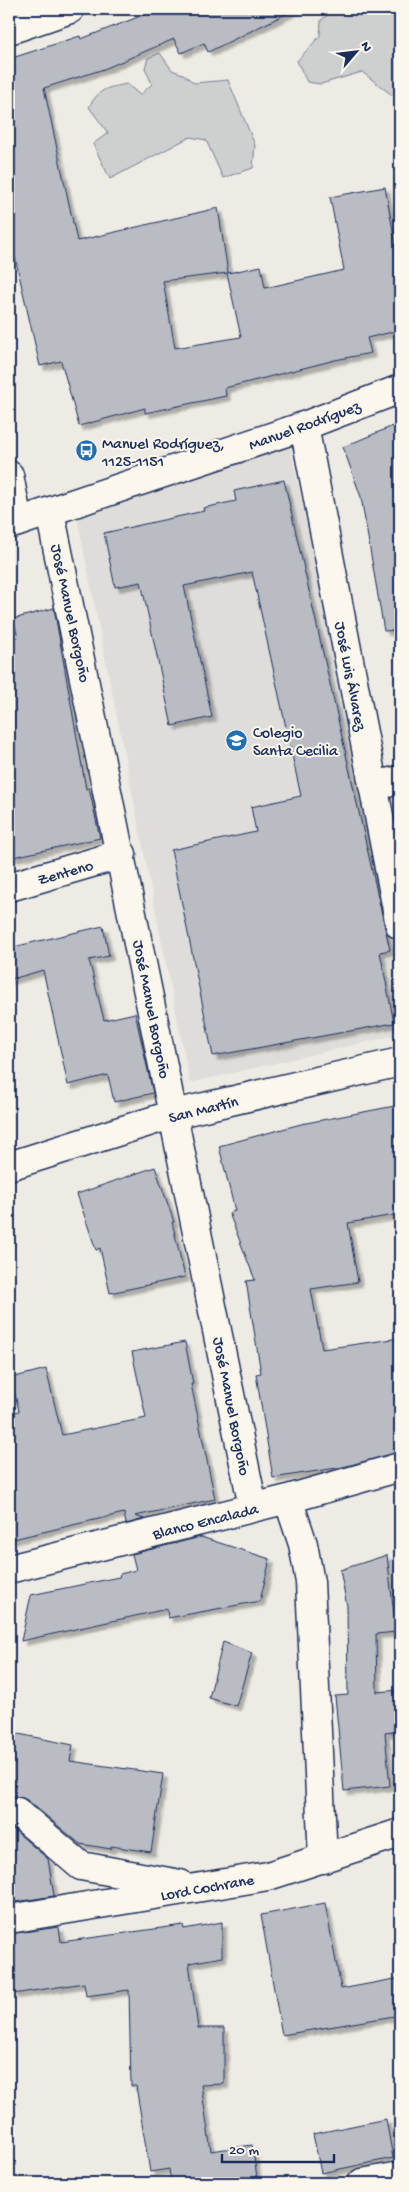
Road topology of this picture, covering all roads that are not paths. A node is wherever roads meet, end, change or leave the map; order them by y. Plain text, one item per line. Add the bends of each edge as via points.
1 (70, 9) edge
2 (9, 30) edge
3 (400, 389) edge
4 (304, 426) junction
5 (9, 475) edge
6 (50, 512) junction
7 (14, 524) edge
8 (400, 780) edge
9 (373, 786) junction
10 (122, 854) junction
11 (9, 887) edge
12 (400, 925) edge
13 (400, 1062) edge
14 (174, 1114) junction
15 (9, 1166) edge
16 (400, 1467) edge
17 (288, 1498) junction
18 (253, 1507) junction
19 (9, 1569) edge
20 (9, 1812) edge
21 (400, 1833) edge
22 (323, 1859) junction
23 (202, 1888) junction
24 (9, 1919) edge
25 (400, 2176) edge
26 (362, 2183) edge

1 - 2 street
3 - 4 street, Manuel Rodríguez
4 - 6 street, Manuel Rodríguez
4 - 9 street, José Luis Álvarez
5 - 7 street
6 - 7 street, Manuel Rodríguez
6 - 10 street, José Manuel Borgoño
8 - 9 street
9 - 12 street, José Luis Álvarez
10 - 11 street, Zenteno
10 - 14 street, José Manuel Borgoño
13 - 14 street, San Martín
14 - 15 street, San Martín
14 - 18 street, José Manuel Borgoño
16 - 17 street, Blanco Encalada
17 - 18 street, Blanco Encalada
17 - 22 street via 303,1544 310,1582
18 - 19 street, Blanco Encalada
20 - 23 street via 17,1812 82,1866
21 - 22 street, Lord Cochrane
22 - 23 street, Lord Cochrane via 268,1876
23 - 24 street, Lord Cochrane
25 - 26 street

